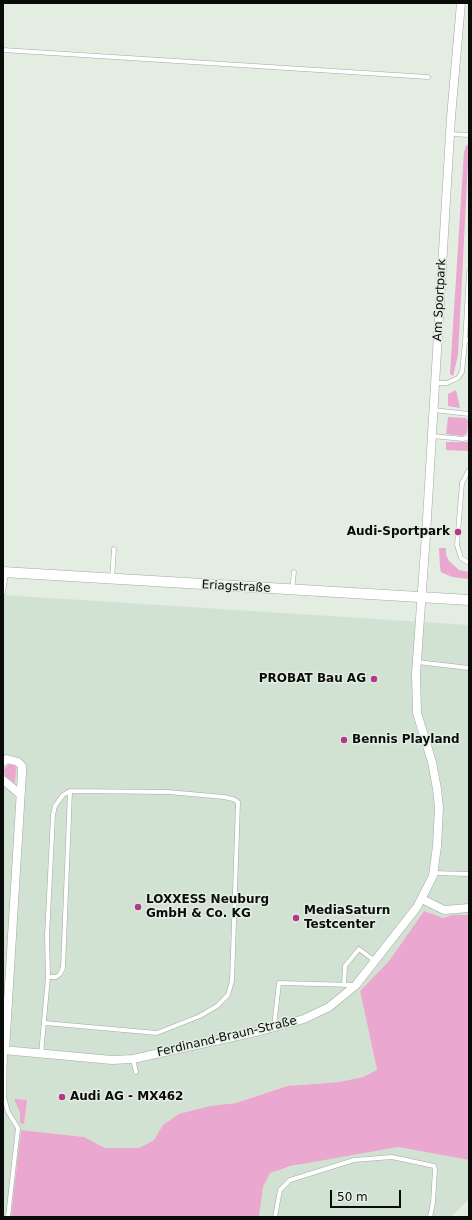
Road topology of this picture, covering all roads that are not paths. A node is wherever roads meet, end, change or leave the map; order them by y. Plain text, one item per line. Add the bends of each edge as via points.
1 (461, 3) edge
2 (3, 50) edge
3 (428, 77) dead end
4 (450, 134) junction
5 (469, 135) edge
6 (469, 272) edge
7 (469, 339) edge
8 (465, 342) junction
9 (435, 383) junction
10 (434, 410) junction
11 (469, 414) edge
12 (432, 436) junction
13 (469, 437) edge
14 (469, 470) edge
15 (114, 549) dead end
16 (469, 563) edge
17 (5, 572) edge
18 (294, 572) dead end
19 (112, 579) junction
20 (292, 590) junction
21 (3, 593) edge
22 (421, 598) junction
23 (469, 600) edge
24 (417, 662) junction
25 (469, 668) edge
26 (3, 762) edge
27 (3, 780) edge
28 (70, 791) junction
29 (20, 794) junction
30 (433, 873) junction
31 (469, 874) edge
32 (422, 900) junction
33 (469, 908) edge
34 (375, 962) junction
35 (48, 977) junction
36 (344, 985) junction
37 (356, 985) junction
38 (45, 1023) junction
39 (274, 1028) junction
40 (4, 1050) edge
41 (41, 1054) junction
42 (133, 1059) junction
43 (136, 1072) dead end
44 (8, 1217) edge
45 (275, 1217) edge
46 (430, 1217) edge

1 - 4 street, Am Sportpark
2 - 3 lane
4 - 5 lane
4 - 9 street, Am Sportpark
6 - 8 lane
7 - 8 lane
8 - 9 lane via 462,372 458,378 448,383
9 - 10 street, Am Sportpark
10 - 11 lane
10 - 12 street, Am Sportpark
12 - 13 lane via 463,439
12 - 22 street, Am Sportpark
14 - 16 lane via 462,482 457,545 461,558
15 - 19 lane
17 - 19 street, Eriagstraße
17 - 21 lane
18 - 20 lane
19 - 20 street, Eriagstraße
20 - 22 street, Eriagstraße
22 - 23 street, Eriagstraße
22 - 24 street, Ferdinand-Braun-Straße
24 - 25 lane
24 - 30 street, Ferdinand-Braun-Straße via 417,712 437,789 437,838
26 - 29 street via 13,759 22,766
27 - 29 street
28 - 35 lane via 63,795 55,806 53,815 47,936
28 - 35 lane via 63,968 56,977
28 - 38 lane via 168,792 224,797 238,802 232,981 228,995 217,1006 200,1016 157,1033
29 - 40 street
30 - 31 lane
30 - 32 street, Ferdinand-Braun-Straße
32 - 33 street via 444,910
32 - 34 street, Ferdinand-Braun-Straße
34 - 36 lane via 359,949 346,966
34 - 37 street, Ferdinand-Braun-Straße
35 - 38 lane
36 - 37 lane
36 - 39 lane via 279,983
37 - 39 street, Ferdinand-Braun-Straße via 329,1007 304,1019
38 - 41 lane
39 - 42 street, Ferdinand-Braun-Straße
40 - 41 street, Ferdinand-Braun-Straße
40 - 44 lane via 4,1097 8,1112 18,1128
41 - 42 street, Ferdinand-Braun-Straße via 112,1060
42 - 43 lane
45 - 46 lane via 280,1190 290,1180 354,1160 392,1157 434,1166 434,1203

